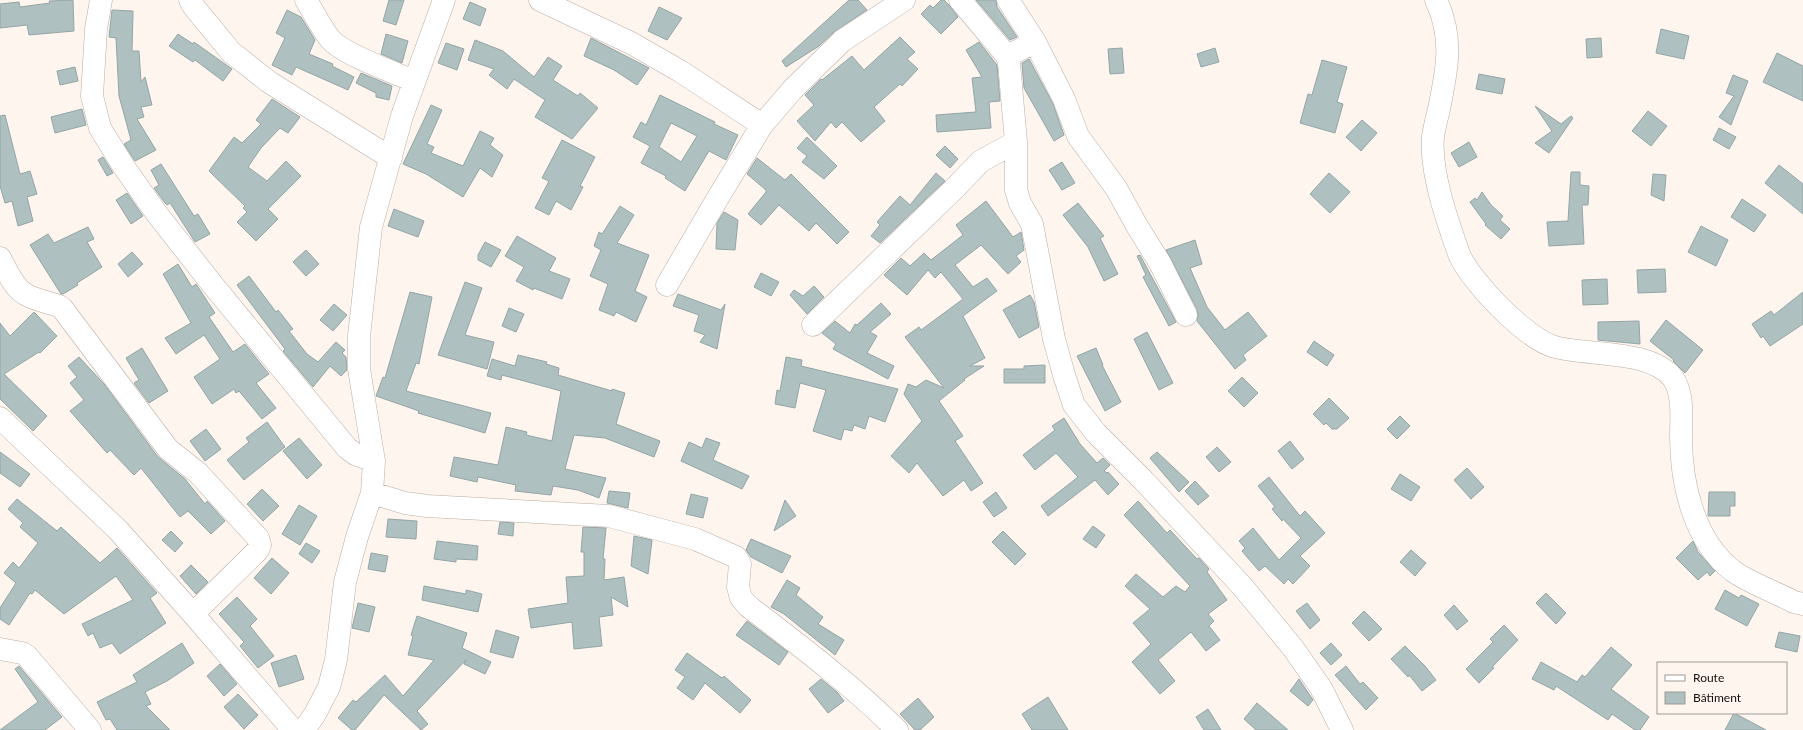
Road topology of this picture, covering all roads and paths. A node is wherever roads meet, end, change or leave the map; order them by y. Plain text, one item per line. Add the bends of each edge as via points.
1 (101, 0) edge
2 (190, 0) edge
3 (306, 0) edge
4 (444, 0) edge
5 (540, 0) edge
6 (904, 0) edge
7 (960, 0) edge
8 (1008, 0) edge
9 (1436, 0) edge
10 (1035, 42) junction
11 (1007, 56) junction
12 (414, 81) junction
13 (762, 125) junction
14 (1016, 142) junction
15 (390, 158) junction
16 (0, 258) edge
17 (667, 285) dead end
18 (1186, 315) dead end
19 (813, 325) dead end
20 (0, 418) edge
21 (374, 461) junction
22 (372, 493) junction
23 (1803, 604) edge
24 (194, 614) junction
25 (0, 649) edge
26 (90, 730) edge
27 (293, 730) edge
28 (304, 730) edge
29 (897, 730) edge
30 (1342, 730) edge

1 - 21 street via 96,29 92,96 100,128 157,214 265,349 347,448
2 - 15 street via 231,52 269,82
3 - 12 street via 330,39 336,44 366,61
4 - 12 street
5 - 13 street via 631,43 680,71
6 - 13 street via 837,46 793,89
7 - 11 street
8 - 10 street
9 - 23 street via 1447,32 1448,49 1447,70 1433,137 1434,162 1445,214 1460,256 1472,277 1509,316 1539,340 1566,350 1647,362 1664,370 1673,379 1679,393 1682,412 1681,459 1686,489 1706,540 1734,571 1794,602
10 - 11 street
10 - 18 street via 1064,99 1078,136 1116,188 1160,263
11 - 14 street via 1010,63
12 - 15 street
13 - 17 street
14 - 19 street via 973,168
14 - 30 street via 1016,190 1032,224 1054,339 1074,405 1096,433 1180,519 1256,603 1322,688
15 - 21 street via 371,227 359,336 359,369
16 - 24 street via 20,290 62,308 168,449 198,473 258,538 258,550
20 - 24 street via 118,530
21 - 22 street
22 - 28 street via 345,582 336,660 329,687
22 - 29 street via 405,503 427,506 609,516 695,539 736,557 740,564 738,587 741,598 748,606 815,657 870,703
24 - 27 street
25 - 26 street via 27,656

